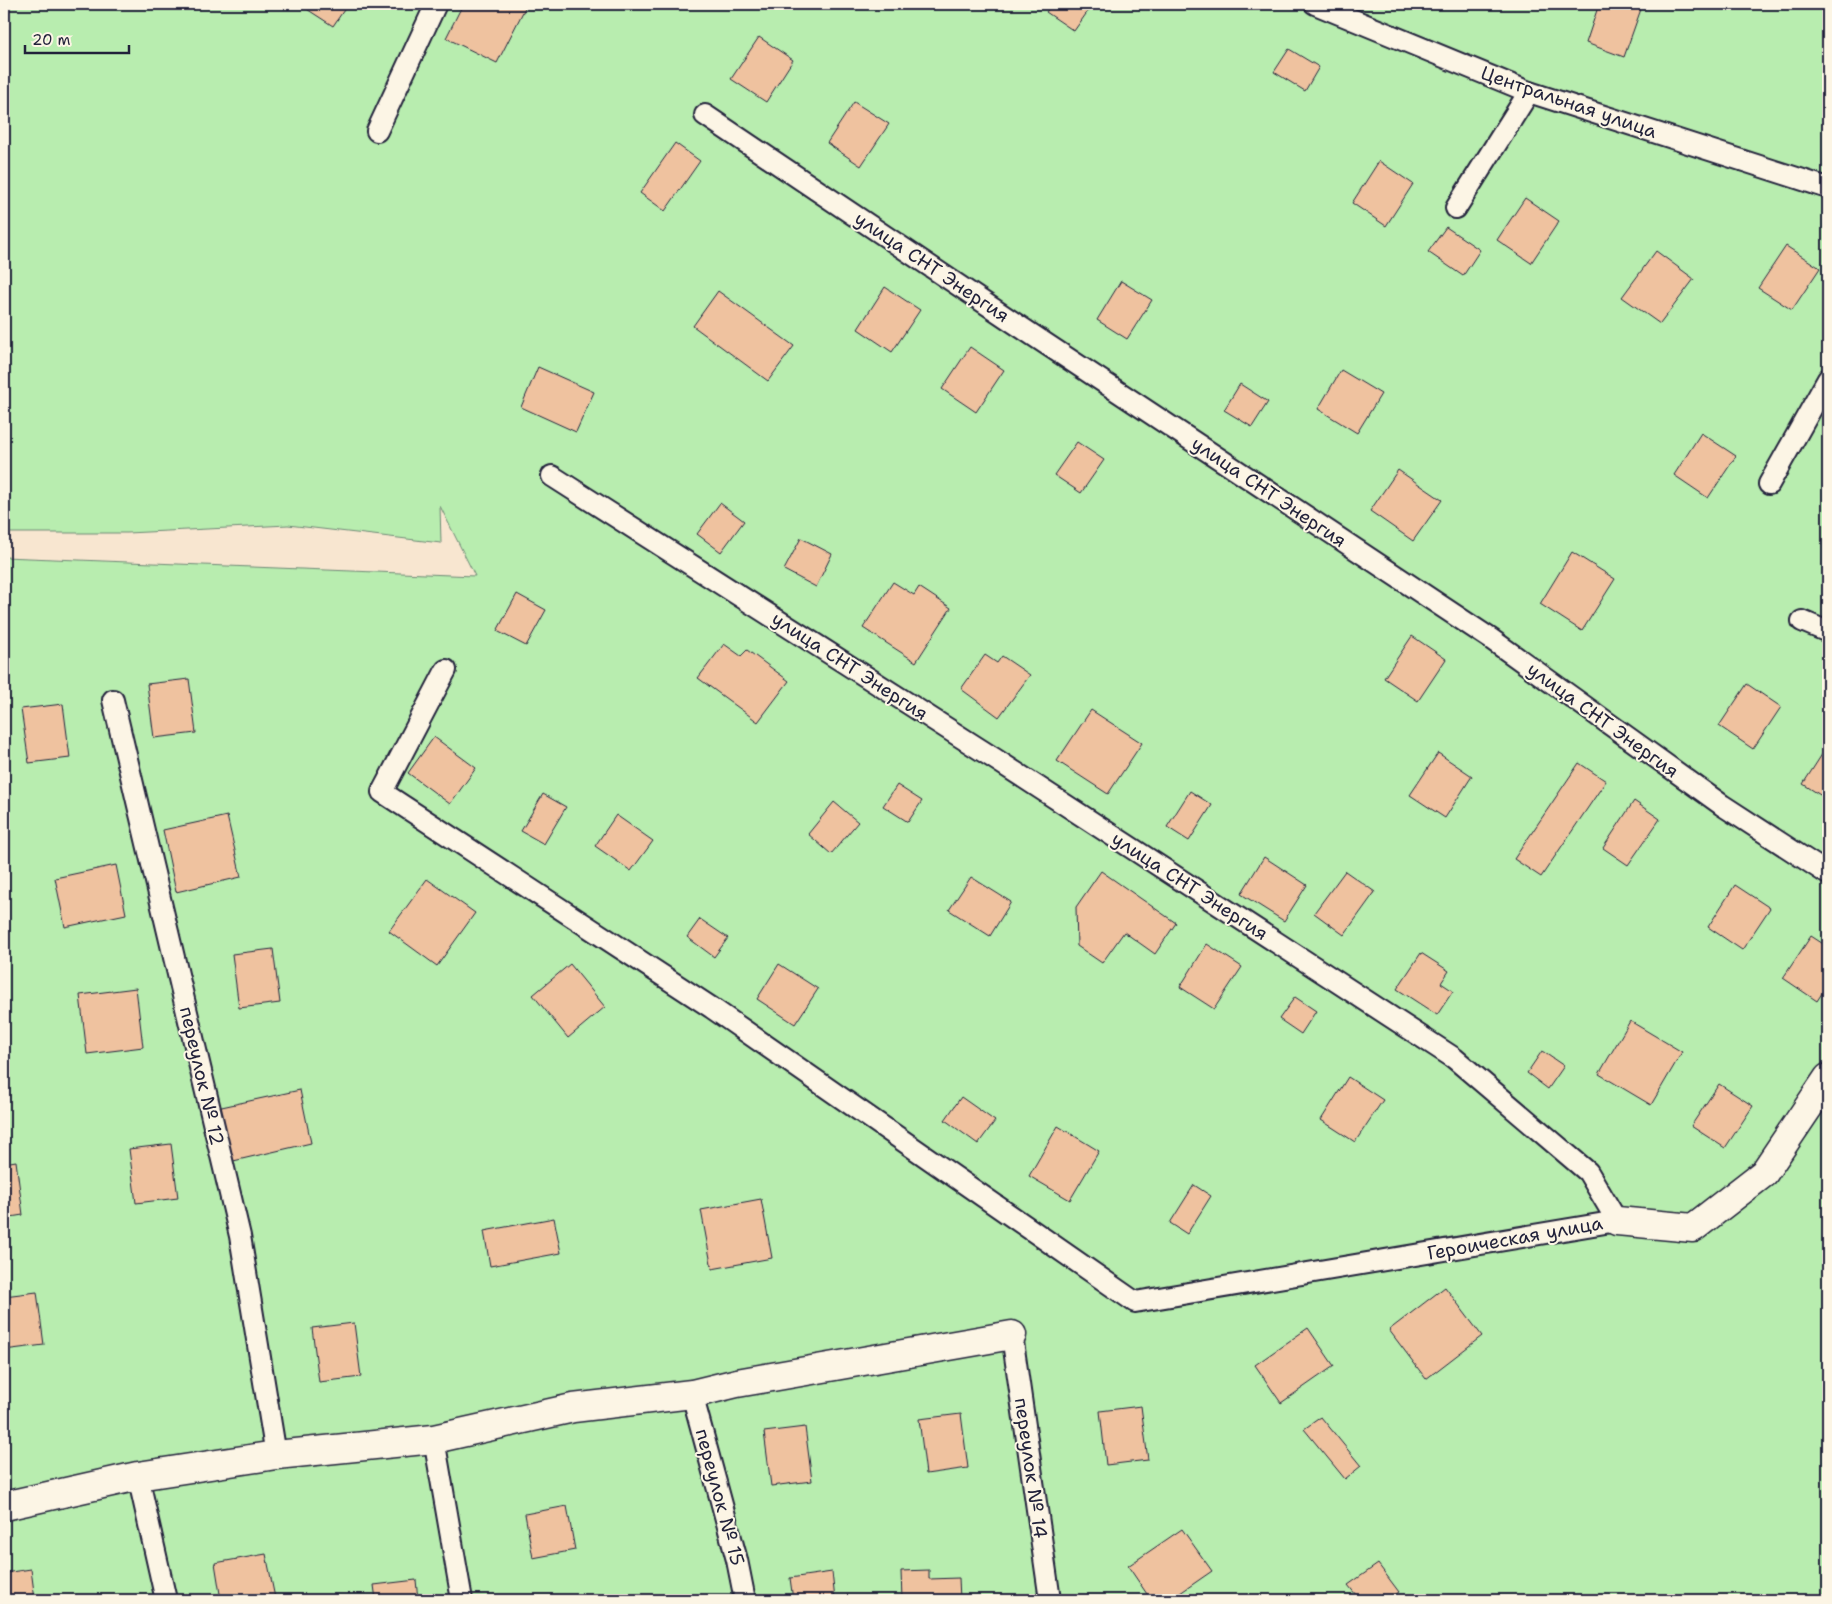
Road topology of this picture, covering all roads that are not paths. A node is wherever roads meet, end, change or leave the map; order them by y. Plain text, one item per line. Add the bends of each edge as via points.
1 (436, 4) edge
2 (1315, 4) edge
3 (1529, 92) junction
4 (705, 115) dead end
5 (377, 131) dead end
6 (1828, 188) edge
7 (1456, 208) dead end
8 (1828, 379) edge
9 (552, 476) dead end
10 (1769, 484) dead end
11 (1802, 621) dead end
12 (1828, 632) edge
13 (446, 670) dead end
14 (113, 700) dead end
15 (1828, 874) edge
16 (1828, 1078) edge
17 (1617, 1221) junction
18 (1012, 1335) joint
19 (692, 1394) junction
20 (434, 1439) junction
21 (276, 1455) junction
22 (138, 1476) junction
23 (4, 1506) edge
24 (166, 1600) edge
25 (462, 1600) edge
26 (745, 1600) edge
27 (1050, 1600) edge

1 - 5 lane
2 - 3 lane, Центральная улица
3 - 6 lane, Центральная улица
3 - 7 lane
4 - 15 lane, улица СНТ Энергия via 1491,639 1722,804
8 - 10 lane
9 - 17 lane, улица СНТ Энергия via 1004,764 1454,1058 1588,1172
11 - 12 lane
13 - 17 lane, Героическая улица via 382,792 712,1008 1136,1302
14 - 21 lane, переулок № 12 via 240,1236
16 - 17 street, Героическая улица via 1764,1173 1693,1228
18 - 19 street via 737,1383
18 - 27 lane, переулок № 14
19 - 20 street via 573,1408
19 - 26 lane, переулок № 15 via 738,1560
20 - 21 street
20 - 25 lane
21 - 22 street
22 - 23 street
22 - 24 lane

